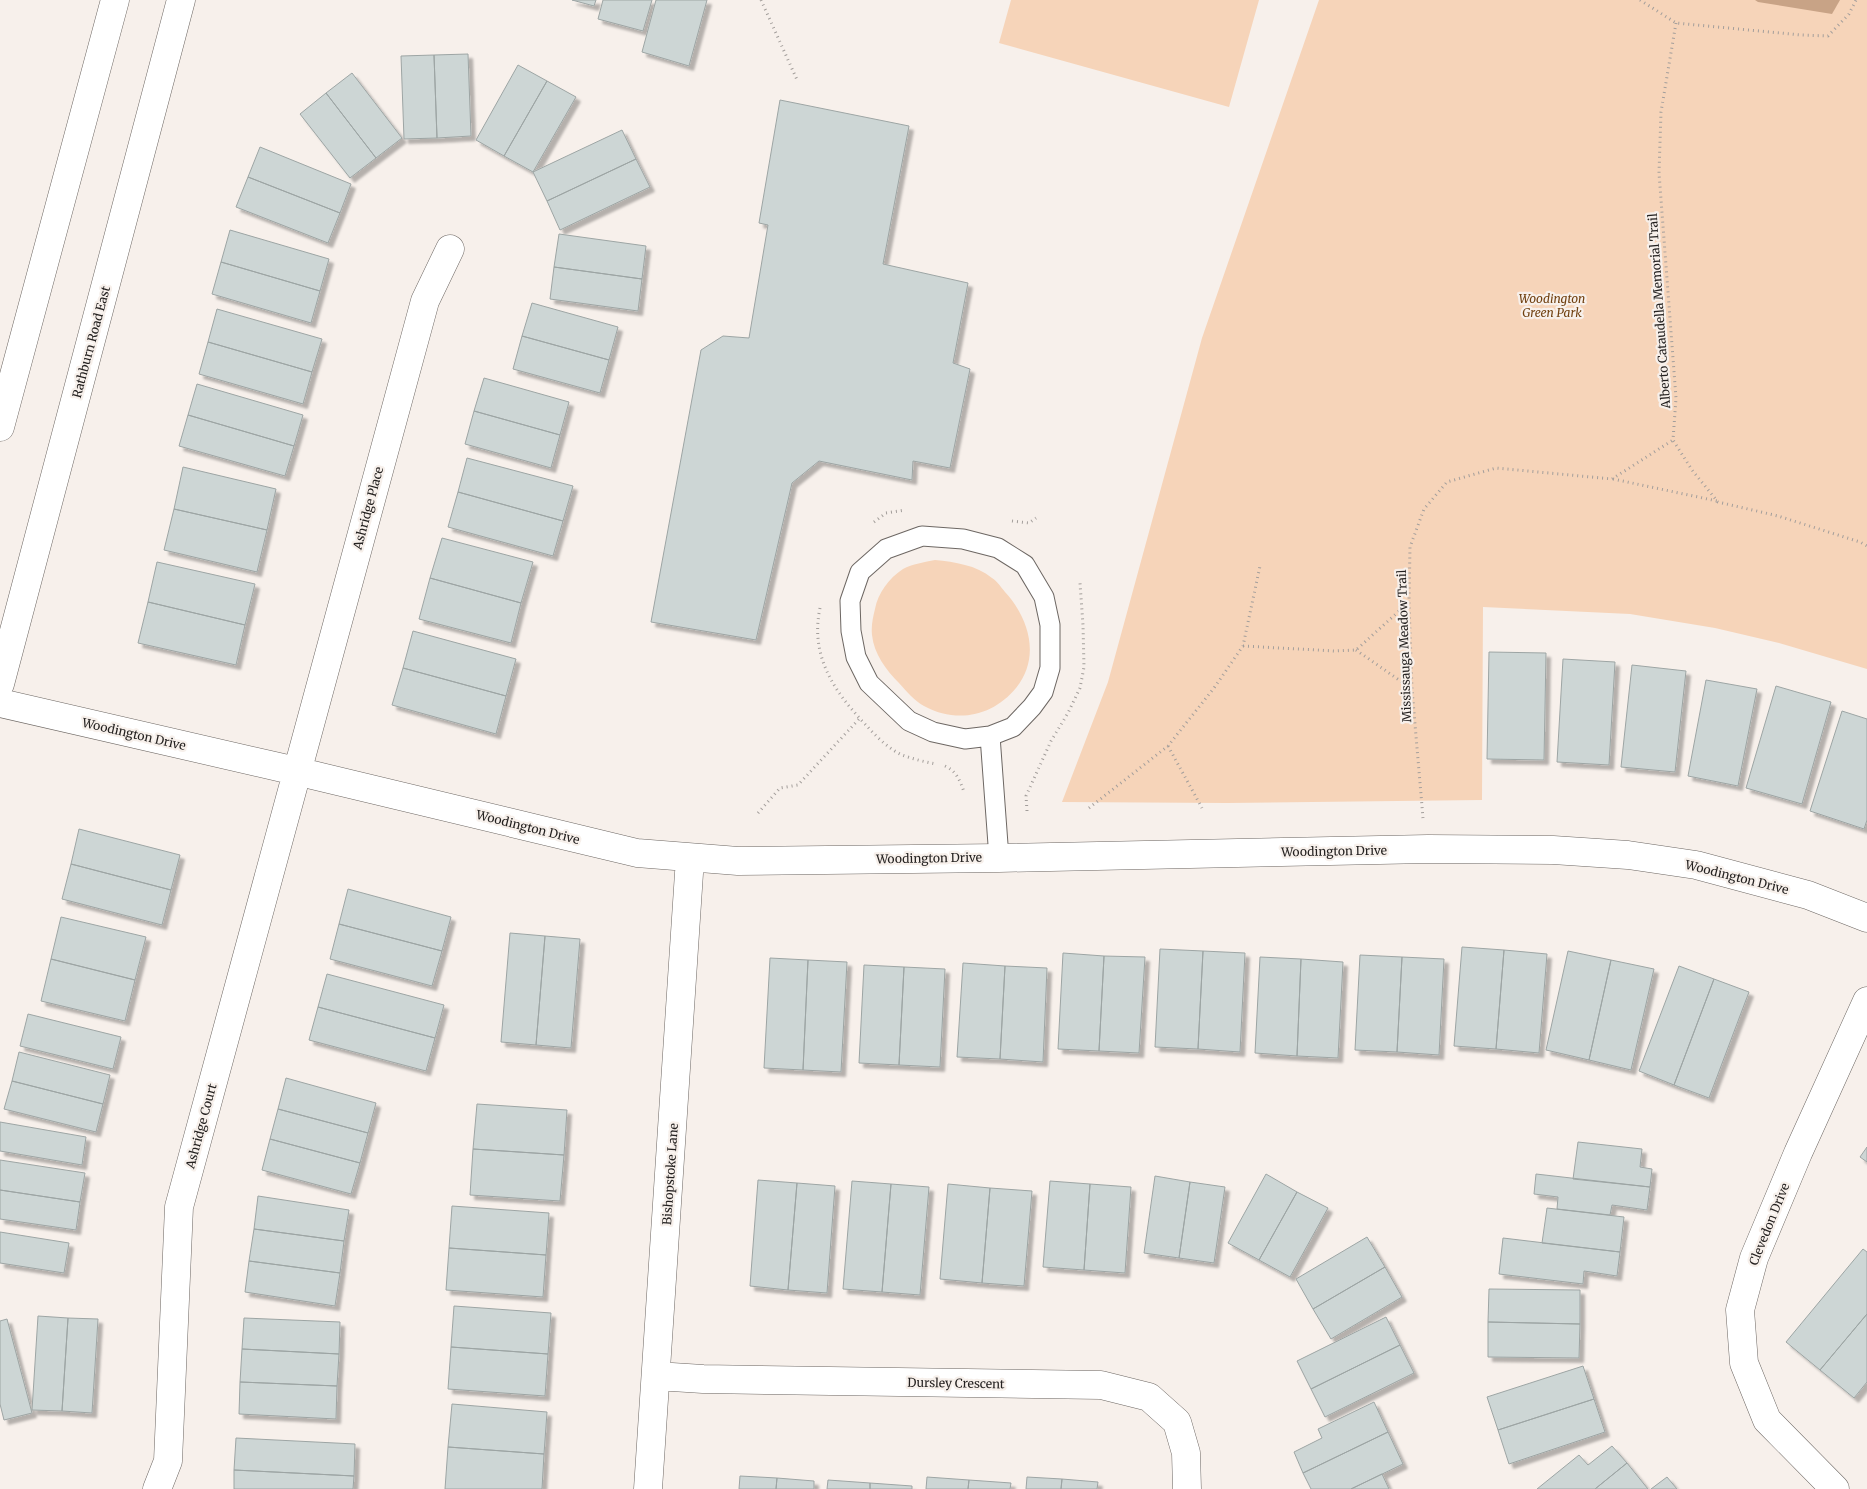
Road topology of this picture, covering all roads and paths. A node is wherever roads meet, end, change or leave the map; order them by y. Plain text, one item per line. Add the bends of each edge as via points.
1 (115, 0) edge
2 (181, 0) edge
3 (761, 0) edge
4 (1640, 0) edge
5 (1856, 0) edge
6 (1676, 23) junction
7 (798, 82) dead end
8 (450, 249) dead end
9 (0, 427) edge
10 (1673, 440) junction
11 (1612, 479) junction
12 (1718, 502) junction
13 (910, 509) dead end
14 (1036, 518) dead end
15 (1009, 521) dead end
16 (872, 523) dead end
17 (1867, 546) edge
18 (1260, 566) dead end
19 (822, 601) dead end
20 (1409, 602) junction
21 (1243, 646) junction
22 (1356, 650) junction
23 (0, 684) edge
24 (1412, 689) junction
25 (0, 703) edge
26 (860, 718) junction
27 (990, 736) junction
28 (1168, 746) junction
29 (296, 771) junction
30 (965, 795) dead end
31 (1089, 808) dead end
32 (1202, 808) dead end
33 (758, 813) dead end
34 (1428, 849) junction
35 (690, 858) junction
36 (999, 858) junction
37 (1867, 918) edge
38 (1867, 1001) edge
39 (656, 1376) junction
40 (157, 1489) edge
41 (648, 1489) edge
42 (1187, 1489) edge
43 (1835, 1489) edge

1 - 9 street
2 - 23 street, Rathburn Road East
3 - 7 path
4 - 6 path
5 - 6 path via 1849,14 1828,36
6 - 10 path, Alberto Cataudella Memorial Trail via 1661,112 1659,173 1676,398
8 - 29 street, Ashridge Place via 426,301
10 - 11 path
10 - 12 path
11 - 12 path, Mississauga Meadow Trail
11 - 20 path, Mississauga Meadow Trail via 1496,468 1447,482 1424,509 1410,546
12 - 17 path via 1778,516
13 - 16 path via 886,513
14 - 15 path via 1029,522
18 - 21 path
19 - 26 path via 818,617 820,651 831,682
20 - 22 path
20 - 24 path, Mississauga Meadow Trail
21 - 22 path
21 - 28 path
22 - 24 path
24 - 34 path, Mississauga Meadow Trail
25 - 29 street, Woodington Drive
26 - 30 path via 882,742 902,754 946,766 960,781
26 - 33 path via 798,785 780,788
27 - 27 lane via 1013,727 1043,692 1050,668 1050,625 1044,597 1025,564 998,548 963,539 922,536 886,549 860,572 850,601 856,657 869,683 909,721 934,732 965,739
27 - 36 lane
28 - 31 path
28 - 32 path
29 - 35 street, Woodington Drive via 637,853
29 - 40 street, Ashridge Court via 179,1207 168,1460
34 - 36 street, Woodington Drive
34 - 37 street, Woodington Drive via 1553,850 1628,855 1696,865 1808,895
35 - 36 street, Woodington Drive via 738,861
35 - 39 street, Bishopstoke Lane
38 - 43 street, Clevedon Drive via 1754,1258 1740,1310 1744,1363 1767,1420
39 - 41 street, Bishopstoke Lane
39 - 42 street, Dursley Crescent via 1101,1385 1149,1398 1177,1422 1186,1453

